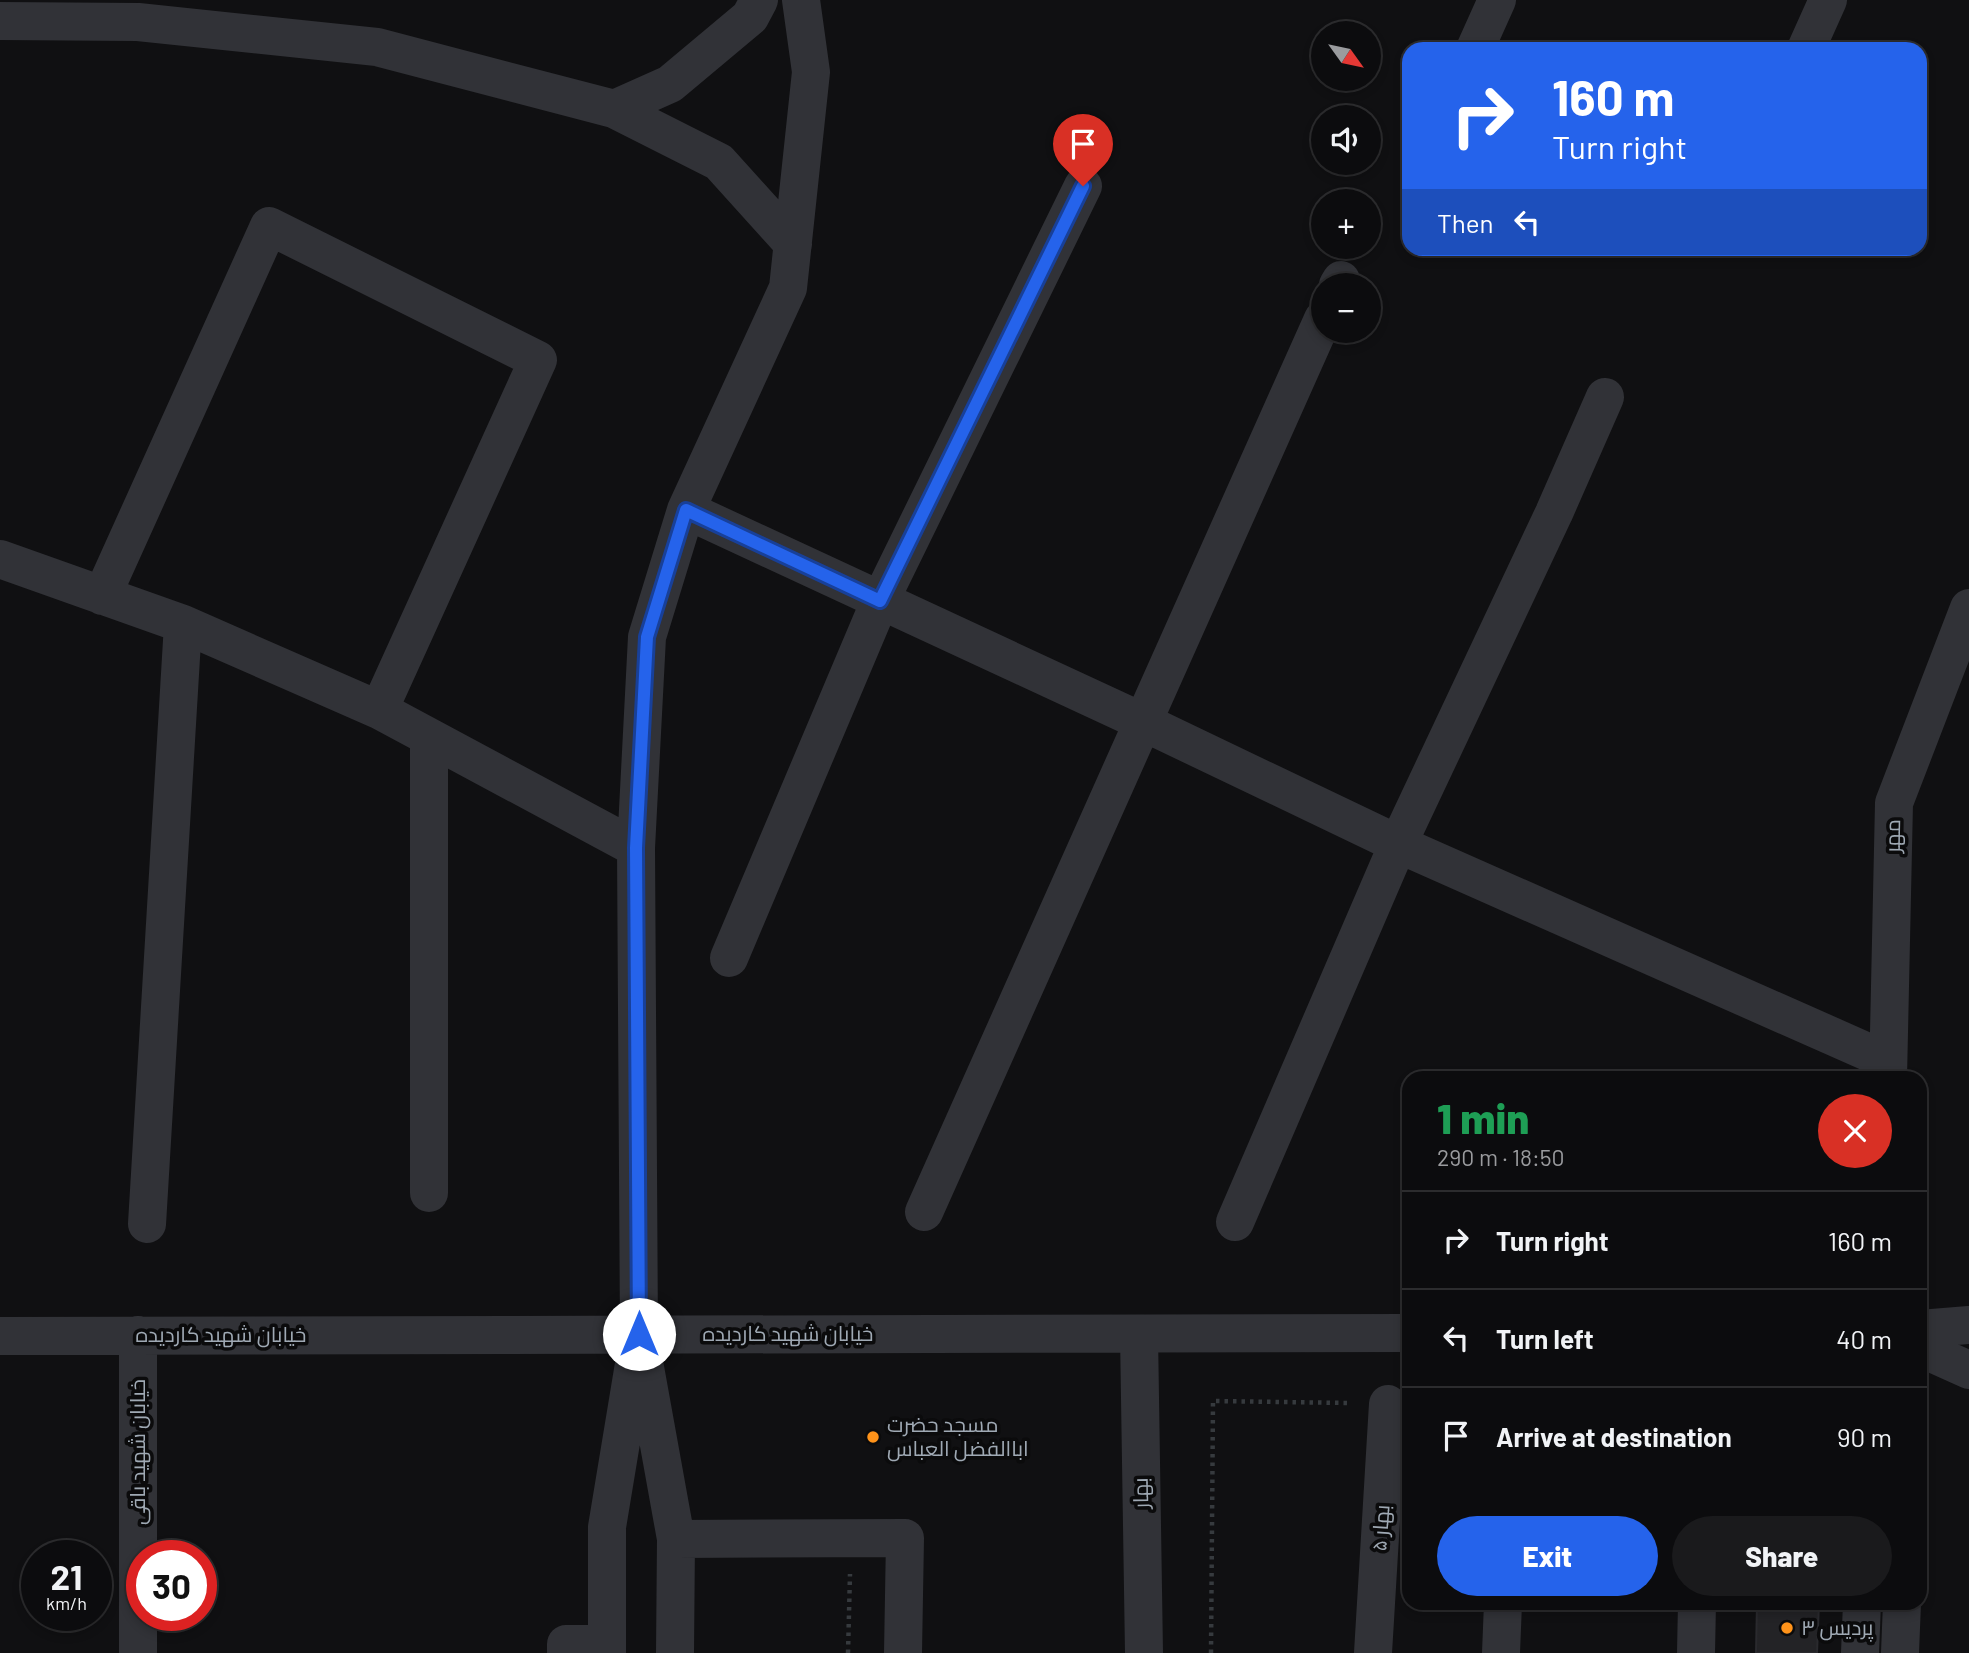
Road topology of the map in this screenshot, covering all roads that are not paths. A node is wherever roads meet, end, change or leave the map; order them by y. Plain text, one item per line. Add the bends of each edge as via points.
1 (759, 0) edge
2 (801, 0) edge
3 (1497, 0) edge
4 (1828, 0) edge
5 (138, 11) edge
6 (0, 21) edge
7 (1478, 42) edge
8 (1809, 42) edge
9 (614, 108) junction
10 (1083, 186) dead end
11 (793, 244) junction
12 (1312, 343) edge
13 (1605, 397) dead end
14 (686, 510) junction
15 (0, 559) edge
16 (102, 596) junction
17 (880, 601) junction
18 (1969, 608) edge
19 (183, 624) junction
20 (379, 710) junction
21 (1143, 722) junction
22 (429, 737) junction
23 (1398, 844) junction
24 (636, 848) junction
25 (729, 958) dead end
26 (1888, 1070) edge
27 (429, 1193) dead end
28 (924, 1212) dead end
29 (1235, 1222) dead end
30 (148, 1224) dead end
31 (1969, 1325) edge
32 (1927, 1328) edge
33 (1402, 1333) edge
34 (639, 1334) junction
35 (1139, 1334) junction
36 (138, 1335) junction
37 (0, 1336) edge
38 (1927, 1351) edge
39 (1969, 1370) edge
40 (1388, 1404) road end
41 (676, 1539) junction
42 (1503, 1610) edge
43 (1697, 1610) edge
44 (1862, 1610) edge
45 (1902, 1610) edge
46 (607, 1648) edge
47 (138, 1653) edge
48 (566, 1653) edge
49 (675, 1653) edge
50 (903, 1653) edge
51 (1144, 1653) edge
52 (1373, 1653) edge
53 (1501, 1653) edge
54 (1696, 1653) edge
55 (1860, 1653) edge
56 (1900, 1653) edge

1 - 9 street via 750,17 670,84
2 - 11 street via 811,72
3 - 7 street
4 - 8 street
5 - 6 street
5 - 9 street via 377,47
9 - 11 street via 719,162
10 - 17 street
11 - 14 street via 788,288
12 - 21 street
13 - 23 street
14 - 17 street
14 - 24 street via 647,637
15 - 16 street
16 - 19 street
16 - 20 street via 269,226 538,360
17 - 21 street
17 - 25 street
18 - 26 street, مهر via 1894,803
19 - 20 street
19 - 30 street
20 - 22 street
21 - 23 street
21 - 28 street
22 - 24 street
22 - 27 street
23 - 26 street
23 - 29 street
24 - 34 street
31 - 32 street
33 - 35 street, خیابان شهید کاردیده
34 - 35 street, خیابان شهید کاردیده
34 - 36 street, خیابان شهید کاردیده
34 - 41 street
34 - 46 street via 607,1528
35 - 51 street, بهار
36 - 37 street, خیابان شهید کاردیده
36 - 47 street, خیابان شهید باقی
38 - 39 street
40 - 52 street, بهار ۵
41 - 49 street
41 - 50 street via 905,1538
42 - 53 street
43 - 54 street
44 - 55 street
45 - 56 street
46 - 48 street via 566,1644

